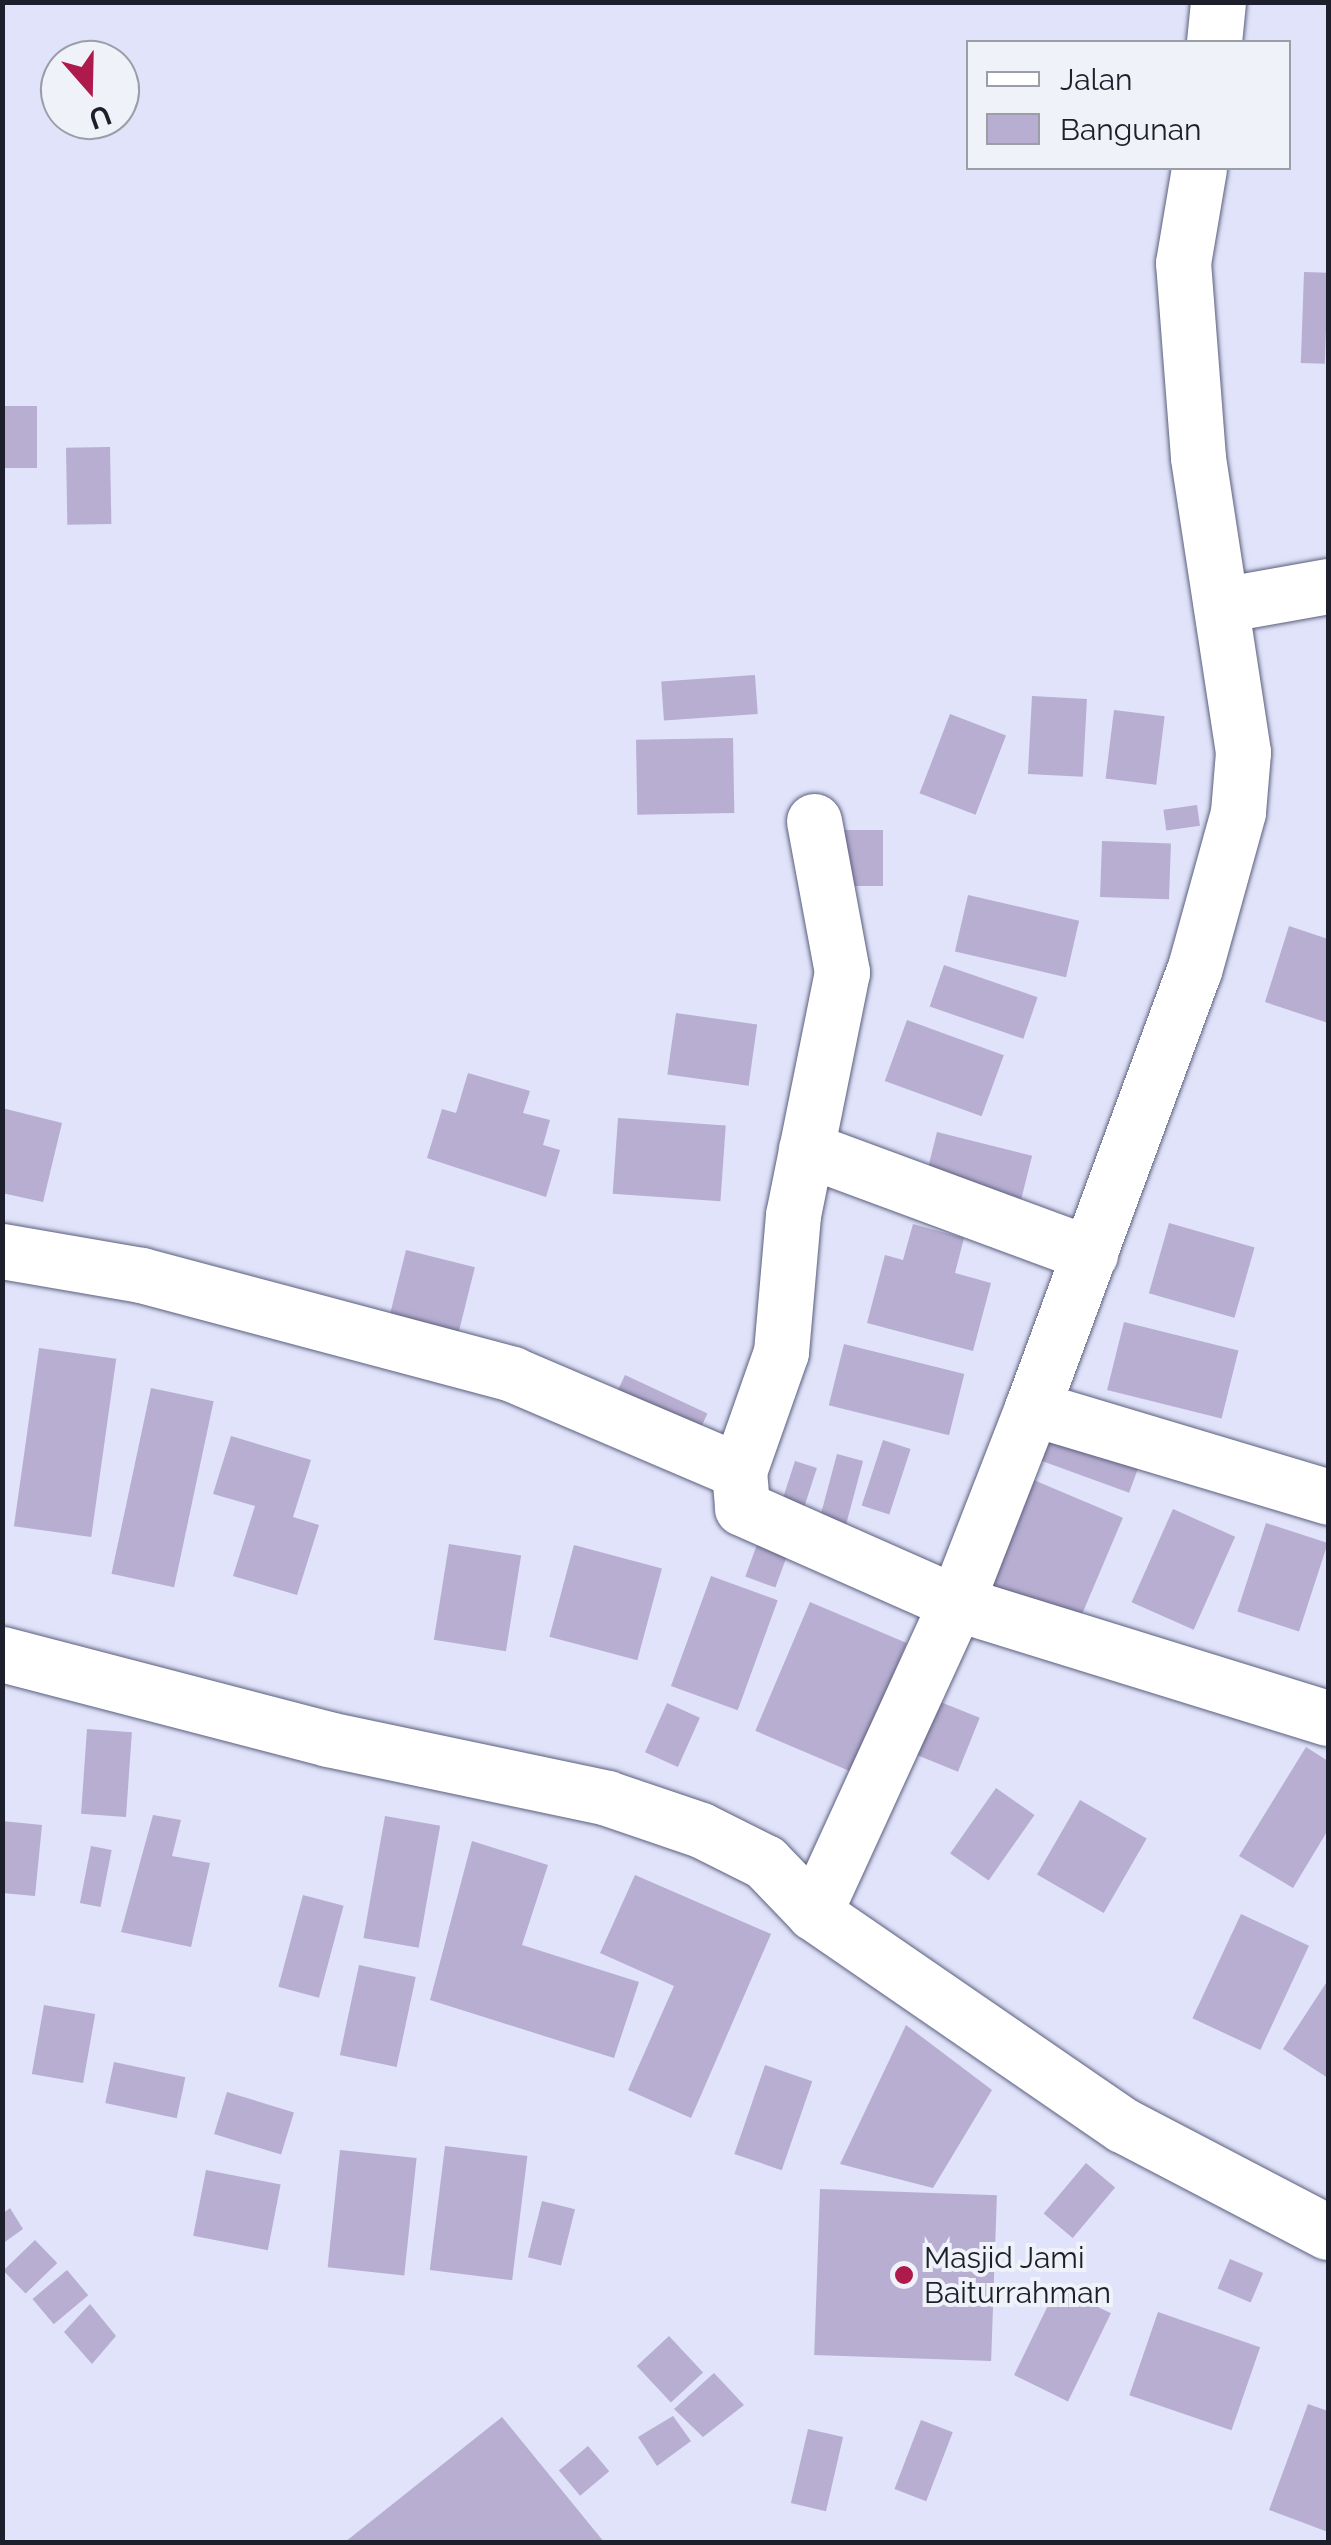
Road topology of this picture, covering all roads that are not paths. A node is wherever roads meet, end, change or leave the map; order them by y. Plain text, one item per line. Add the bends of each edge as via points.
1 (1218, 2) edge
2 (1214, 40) edge
3 (1199, 170) edge
4 (1328, 586) edge
5 (1220, 605) junction
6 (814, 821) dead end
7 (806, 1149) junction
8 (2, 1251) edge
9 (1090, 1254) junction
10 (1032, 1408) junction
11 (739, 1471) junction
12 (1328, 1497) edge
13 (956, 1603) junction
14 (2, 1654) edge
15 (1328, 1718) edge
16 (814, 1913) junction
17 (1328, 2232) edge

1 - 2 street
3 - 5 street via 1183,263
4 - 5 street
5 - 9 street via 1242,752 1238,812 1194,972
6 - 7 street via 842,972
7 - 9 street
7 - 11 street via 781,1352
8 - 11 street via 141,1275 512,1374
9 - 10 street
10 - 12 street
10 - 13 street
11 - 13 street via 735,1494 756,1517
13 - 15 street
13 - 16 street
14 - 16 street via 328,1740 606,1798 766,1862
16 - 17 street via 1122,2125

